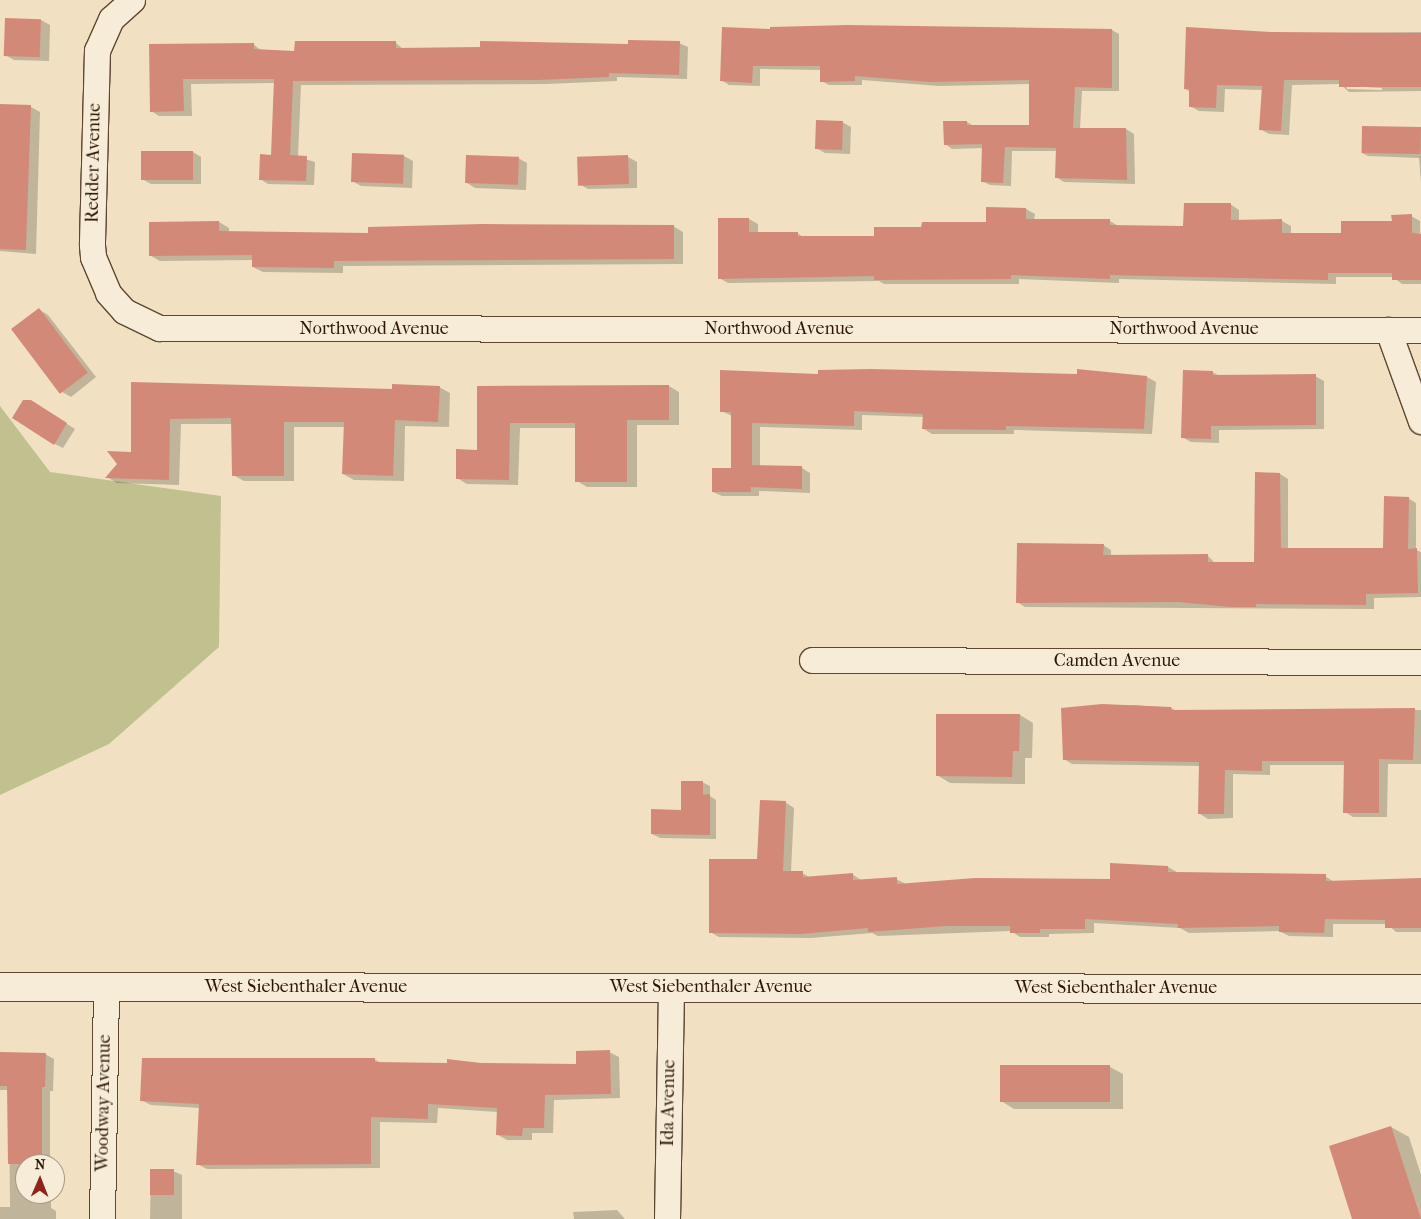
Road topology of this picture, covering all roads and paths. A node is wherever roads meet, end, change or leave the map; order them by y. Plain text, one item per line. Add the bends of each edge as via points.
1 (132, 0) edge
2 (139, 321) joint
3 (1388, 330) junction
4 (1421, 330) edge
5 (1421, 421) edge
6 (812, 660) dead end
7 (1421, 662) edge
8 (0, 987) edge
9 (106, 987) junction
10 (671, 987) junction
11 (1421, 989) edge
12 (102, 1219) edge
13 (667, 1219) edge

1 - 2 street, Redder Avenue via 111,19 97,50 92,245 96,265 108,293
2 - 3 street, Northwood Avenue via 175,330
3 - 4 street, Northwood Avenue
3 - 5 street
6 - 7 street, Camden Avenue
8 - 9 main road, West Siebenthaler Avenue
9 - 10 main road, West Siebenthaler Avenue
9 - 12 street, Woodway Avenue
10 - 11 main road, West Siebenthaler Avenue
10 - 13 street, Ida Avenue

